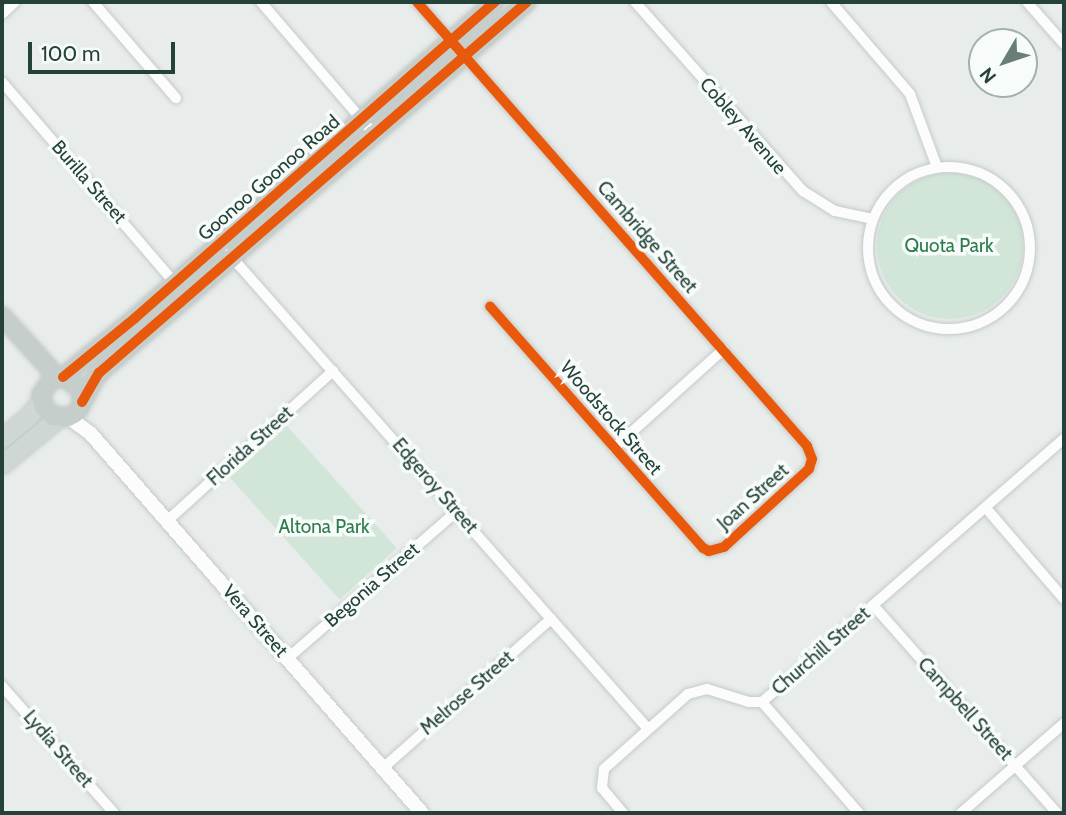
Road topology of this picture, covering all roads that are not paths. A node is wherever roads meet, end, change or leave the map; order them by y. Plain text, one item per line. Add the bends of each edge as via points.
1 (15, 2) edge
2 (93, 2) edge
3 (261, 2) edge
4 (417, 2) edge
5 (495, 2) edge
6 (527, 2) edge
7 (635, 2) edge
8 (831, 2) edge
9 (1027, 2) edge
10 (2, 14) edge
11 (451, 40) junction
12 (1064, 44) edge
13 (465, 55) junction
14 (2, 82) edge
15 (176, 98) dead end
16 (362, 119) junction
17 (375, 135) junction
18 (937, 167) junction
19 (872, 219) junction
20 (220, 244) junction
21 (234, 259) junction
22 (175, 283) junction
23 (490, 306) dead end
24 (2, 316) edge
25 (2, 329) edge
26 (723, 350) junction
27 (333, 371) junction
28 (61, 378) junction
29 (42, 395) junction
30 (72, 412) junction
31 (2, 439) edge
32 (1064, 439) edge
33 (614, 448) junction
34 (812, 459) joint
35 (2, 465) edge
36 (986, 508) junction
37 (457, 511) junction
38 (167, 521) junction
39 (709, 551) joint
40 (1064, 599) edge
41 (873, 605) junction
42 (551, 619) junction
43 (288, 658) junction
44 (2, 686) edge
45 (762, 702) junction
46 (1064, 723) edge
47 (649, 729) junction
48 (1016, 766) junction
49 (383, 768) junction
50 (114, 813) edge
51 (422, 813) edge
52 (623, 813) edge
53 (859, 813) edge
54 (961, 813) edge
55 (1057, 813) edge

1 - 10 street
2 - 15 street
3 - 16 street
4 - 11 street, Cambridge Street
5 - 11 highway, Goonoo Goonoo Road
6 - 13 highway, Goonoo Goonoo Road
7 - 19 street, Cobley Avenue via 803,191 835,211
8 - 18 street via 910,94
9 - 12 street
11 - 13 street, Cambridge Street
11 - 16 highway, Goonoo Goonoo Road
13 - 17 highway, Goonoo Goonoo Road
13 - 26 street, Cambridge Street
14 - 22 street, Burilla Street
16 - 17 street
16 - 20 highway, Goonoo Goonoo Road
17 - 21 highway, Goonoo Goonoo Road
18 - 19 street via 898,184
18 - 19 street via 965,168 991,178 1012,196 1026,220 1031,248 1027,275 1013,300 992,318 966,329 939,330 912,321 890,304 876,286 869,264 867,241
20 - 21 street, Edgeroy Street
20 - 22 highway, Goonoo Goonoo Road
21 - 27 street, Edgeroy Street
21 - 30 highway, Goonoo Goonoo Road via 99,373
22 - 28 highway, Goonoo Goonoo Road
23 - 33 street, Woodstock Street
24 - 28 highway
25 - 29 highway via 37,369
26 - 33 street
26 - 34 street, Cambridge Street via 807,446
27 - 37 street, Edgeroy Street
27 - 38 street, Florida Street
28 - 29 highway, Goonoo Goonoo Road
28 - 30 highway via 80,388
29 - 30 highway via 47,412
29 - 31 main road via 29,417
30 - 35 main road, Goonoo Goonoo Road
30 - 38 street, Vera Street
32 - 36 street, Churchill Street
33 - 39 street, Woodstock Street
34 - 39 street, Joan Street via 804,475 724,547
36 - 40 street
36 - 41 street, Churchill Street
37 - 42 street, Edgeroy Street
37 - 43 street, Begonia Street
38 - 43 street, Vera Street
41 - 45 street, Churchill Street
41 - 48 street, Campbell Street
42 - 47 street, Edgeroy Street
42 - 49 street, Melrose Street
43 - 49 street, Vera Street
44 - 50 street, Lydia Street
45 - 47 street, Churchill Street via 701,688
45 - 53 street
46 - 48 street
47 - 52 street, Churchill Street via 601,774 601,788
48 - 54 street
48 - 55 street, Campbell Street
49 - 51 street, Vera Street

